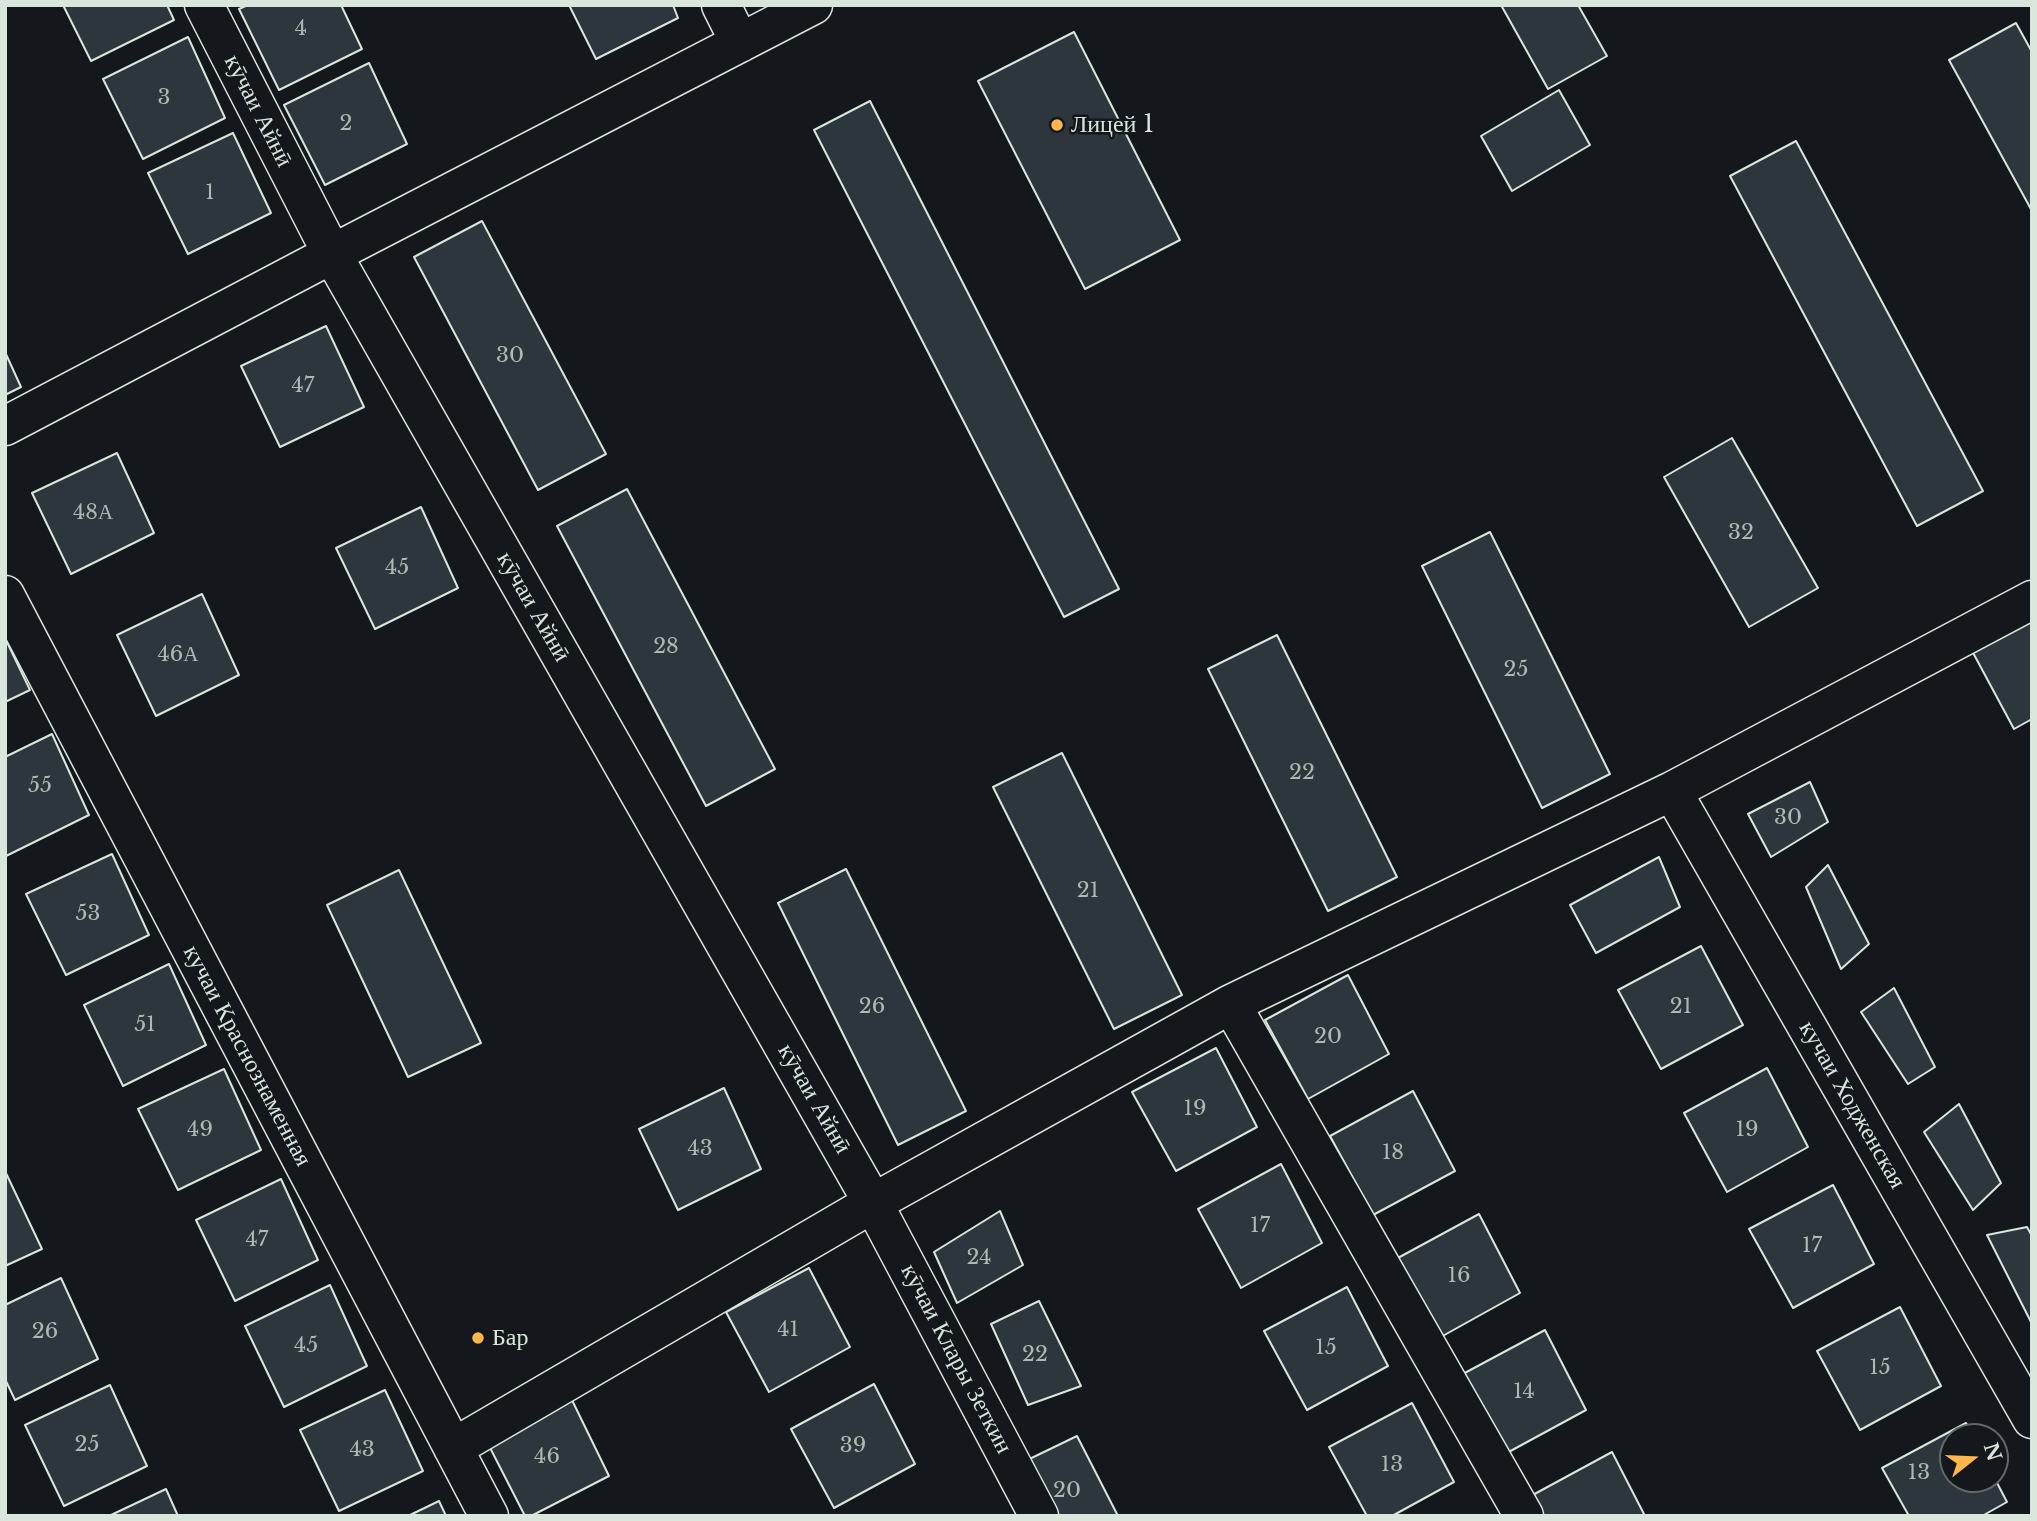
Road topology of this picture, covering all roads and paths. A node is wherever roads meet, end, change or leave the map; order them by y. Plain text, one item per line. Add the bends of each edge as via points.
1 (204, 5) edge
2 (721, 5) edge
3 (813, 5) edge
4 (740, 43) junction
5 (331, 254) junction
6 (5, 426) edge
7 (5, 595) edge
8 (2032, 600) edge
9 (1672, 791) junction
10 (1231, 1004) junction
11 (873, 1203) junction
12 (2032, 1419) edge
13 (453, 1448) junction
14 (489, 1516) edge
15 (1039, 1516) edge
16 (1524, 1516) edge

1 - 5 street, кӯчаи Айнӣ
2 - 4 street
3 - 4 street
4 - 5 street
5 - 6 street
5 - 11 street, кӯчаи Айнӣ
7 - 13 street, кучаи Краснознаменная
8 - 9 street
9 - 10 street
9 - 12 street, кучаи Ходженская
10 - 11 street
10 - 16 street
11 - 13 street
11 - 15 street, кӯчаи Клары Зеткин
13 - 14 street, кучаи Краснознаменная

